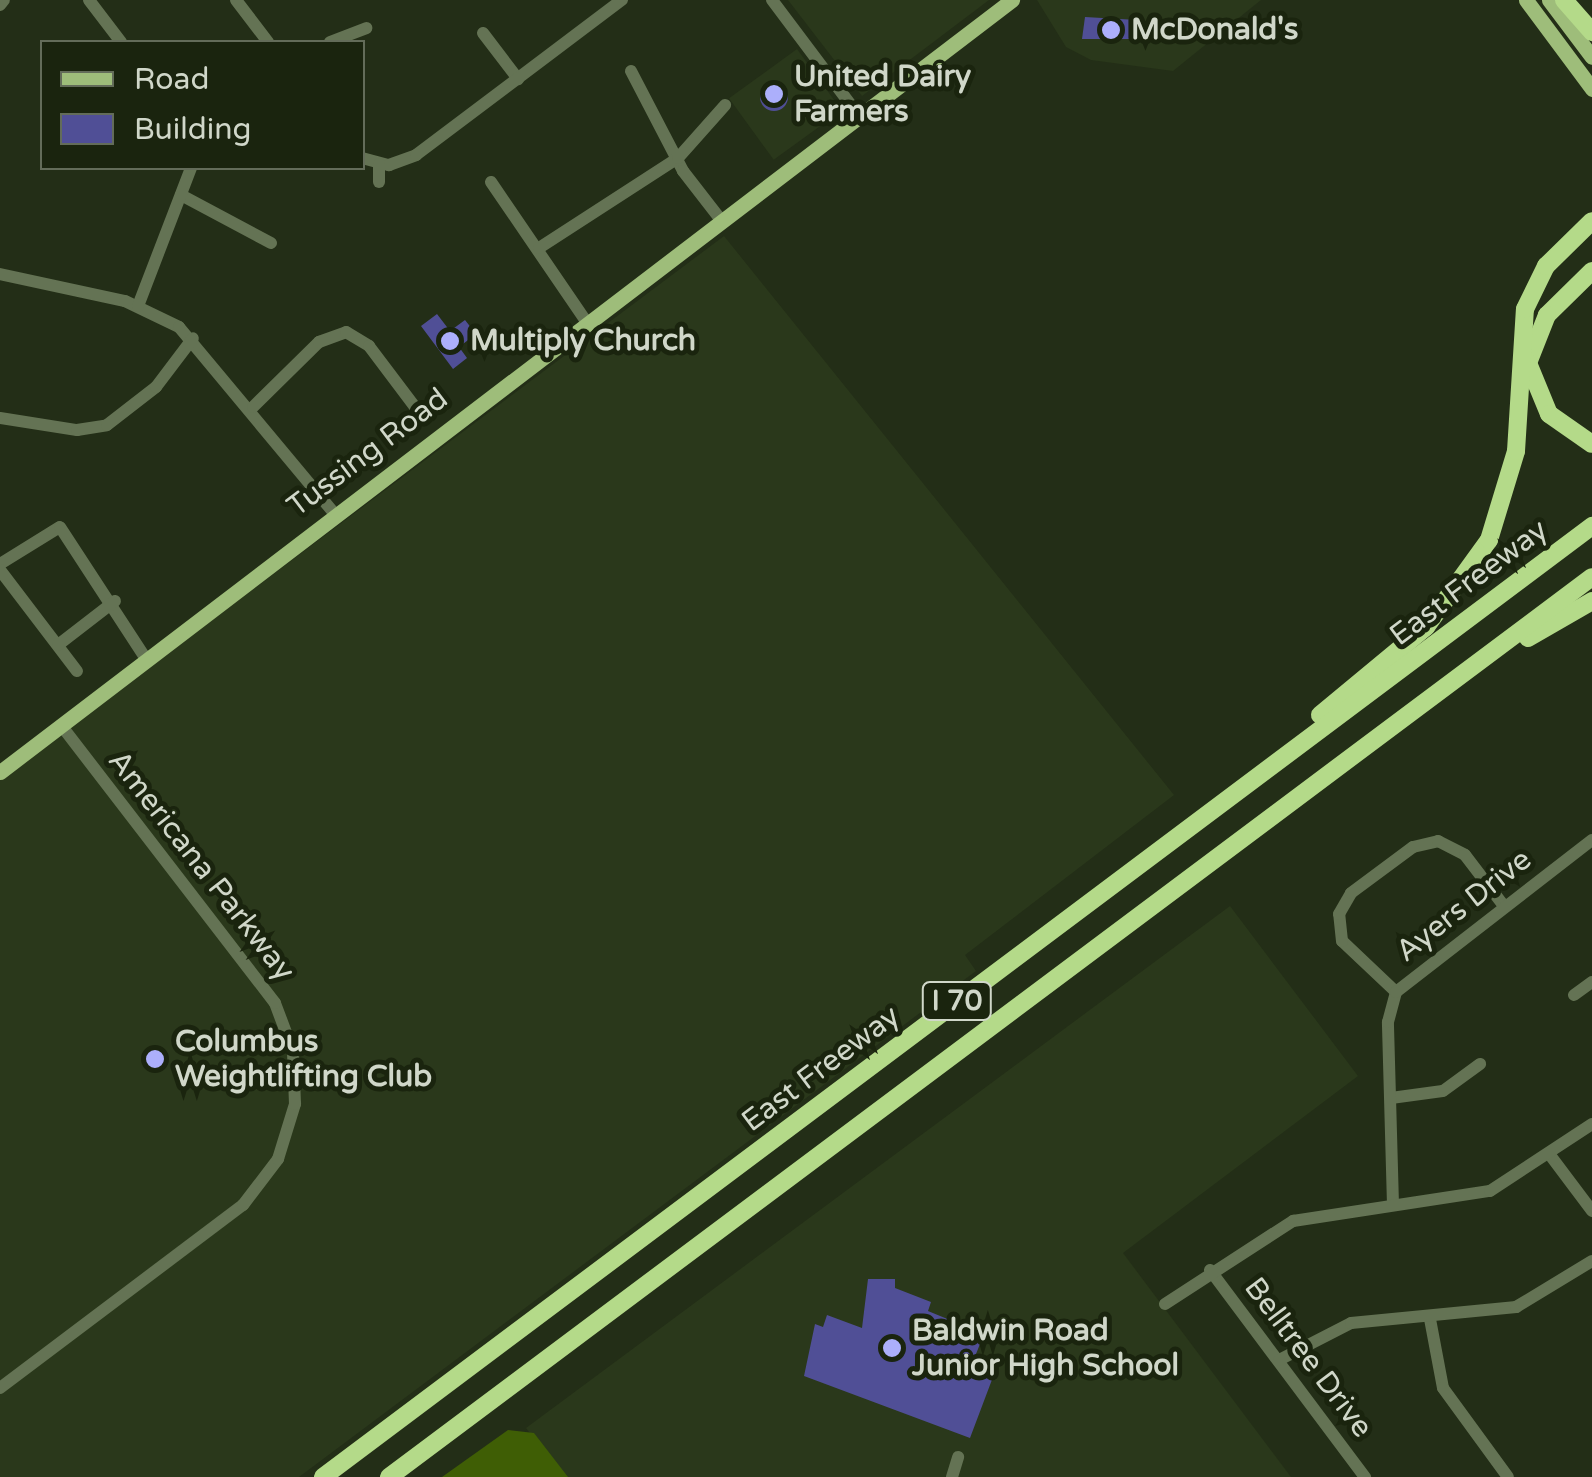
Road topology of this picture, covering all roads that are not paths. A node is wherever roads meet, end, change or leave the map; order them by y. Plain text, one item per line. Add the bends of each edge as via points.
1 (89, 0) edge
2 (236, 0) edge
3 (622, 0) edge
4 (772, 0) edge
5 (1012, 0) edge
6 (1526, 0) edge
7 (1549, 0) edge
8 (1564, 0) edge
9 (366, 28) dead end
10 (1592, 32) edge
11 (483, 33) dead end
12 (119, 40) edge
13 (266, 40) edge
14 (335, 40) edge
15 (1592, 57) edge
16 (631, 71) dead end
17 (518, 79) junction
18 (1592, 89) edge
19 (725, 105) dead end
20 (859, 116) junction
21 (678, 158) junction
22 (365, 159) edge
23 (379, 164) junction
24 (189, 170) edge
25 (378, 182) dead end
26 (491, 182) dead end
27 (181, 196) junction
28 (721, 220) junction
29 (1592, 222) edge
30 (270, 243) dead end
31 (539, 248) junction
32 (1592, 271) edge
33 (0, 274) edge
34 (138, 306) junction
35 (585, 320) junction
36 (193, 338) junction
37 (253, 408) junction
38 (421, 415) dead end
39 (0, 418) edge
40 (1592, 444) edge
41 (335, 514) junction
42 (1592, 526) edge
43 (0, 567) edge
44 (1592, 578) edge
45 (115, 601) junction
46 (1592, 601) edge
47 (58, 646) junction
48 (146, 659) junction
49 (77, 671) dead end
50 (1466, 672) junction
51 (61, 725) junction
52 (3, 764) edge
53 (1592, 840) edge
54 (1504, 906) junction
55 (1068, 917) junction
56 (1592, 982) edge
57 (1396, 992) junction
58 (1574, 995) dead end
59 (1480, 1064) dead end
60 (1391, 1098) junction
61 (1592, 1124) edge
62 (1550, 1155) junction
63 (1394, 1205) junction
64 (1592, 1212) edge
65 (1592, 1261) edge
66 (1210, 1270) junction
67 (1165, 1304) dead end
68 (1430, 1319) junction
69 (1279, 1360) junction
70 (0, 1388) edge
71 (958, 1458) dead end
72 (322, 1477) edge
73 (389, 1477) edge
74 (952, 1477) edge
75 (1365, 1477) edge
76 (1508, 1477) edge

1 - 12 street
2 - 13 street
3 - 17 street
4 - 20 street
5 - 20 main road, Tussing Road
6 - 18 main road
7 - 15 main road
8 - 10 highway
9 - 14 street
11 - 17 street
16 - 21 street
17 - 23 street via 416,155
19 - 21 street
20 - 28 main road, Tussing Road
21 - 28 street
21 - 31 street
22 - 23 street
23 - 25 street
24 - 27 street
26 - 31 street
27 - 30 street
27 - 34 street
28 - 35 main road, Tussing Road
29 - 55 highway via 1546,266 1524,309 1510,481 1452,598 1398,653
31 - 35 street
32 - 40 highway via 1548,315 1528,363 1549,414
33 - 34 street
34 - 36 street
35 - 41 main road, Tussing Road
36 - 37 street
36 - 39 street via 156,387 107,424 77,430
37 - 38 street via 319,342 346,332 368,346
37 - 41 street
41 - 48 main road, Tussing Road
42 - 55 highway, East Freeway / I 70
43 - 45 street via 57,525
43 - 47 street
44 - 50 highway, I 70
45 - 47 street
45 - 48 street
46 - 50 highway
47 - 49 street
48 - 51 main road, Tussing Road
50 - 73 highway, I 70
51 - 52 main road, Tussing Road
51 - 70 street, Americana Parkway via 276,1003 293,1051 295,1104 278,1159 243,1204
53 - 54 street, Ayers Drive
54 - 57 street, Ayers Drive
54 - 57 street via 1465,855 1438,841 1413,847 1351,893 1339,914 1342,941
55 - 72 highway, East Freeway / I 70
56 - 58 street
57 - 60 street, Ayers Drive
59 - 60 street via 1443,1091
60 - 63 street, Ayers Drive
61 - 62 street
62 - 63 street via 1490,1191
62 - 64 street
63 - 66 street via 1293,1221
65 - 68 street via 1516,1307
66 - 67 street
66 - 69 street, Belltree Drive
68 - 69 street via 1350,1323
68 - 76 street via 1444,1388
69 - 75 street, Belltree Drive
71 - 74 street

